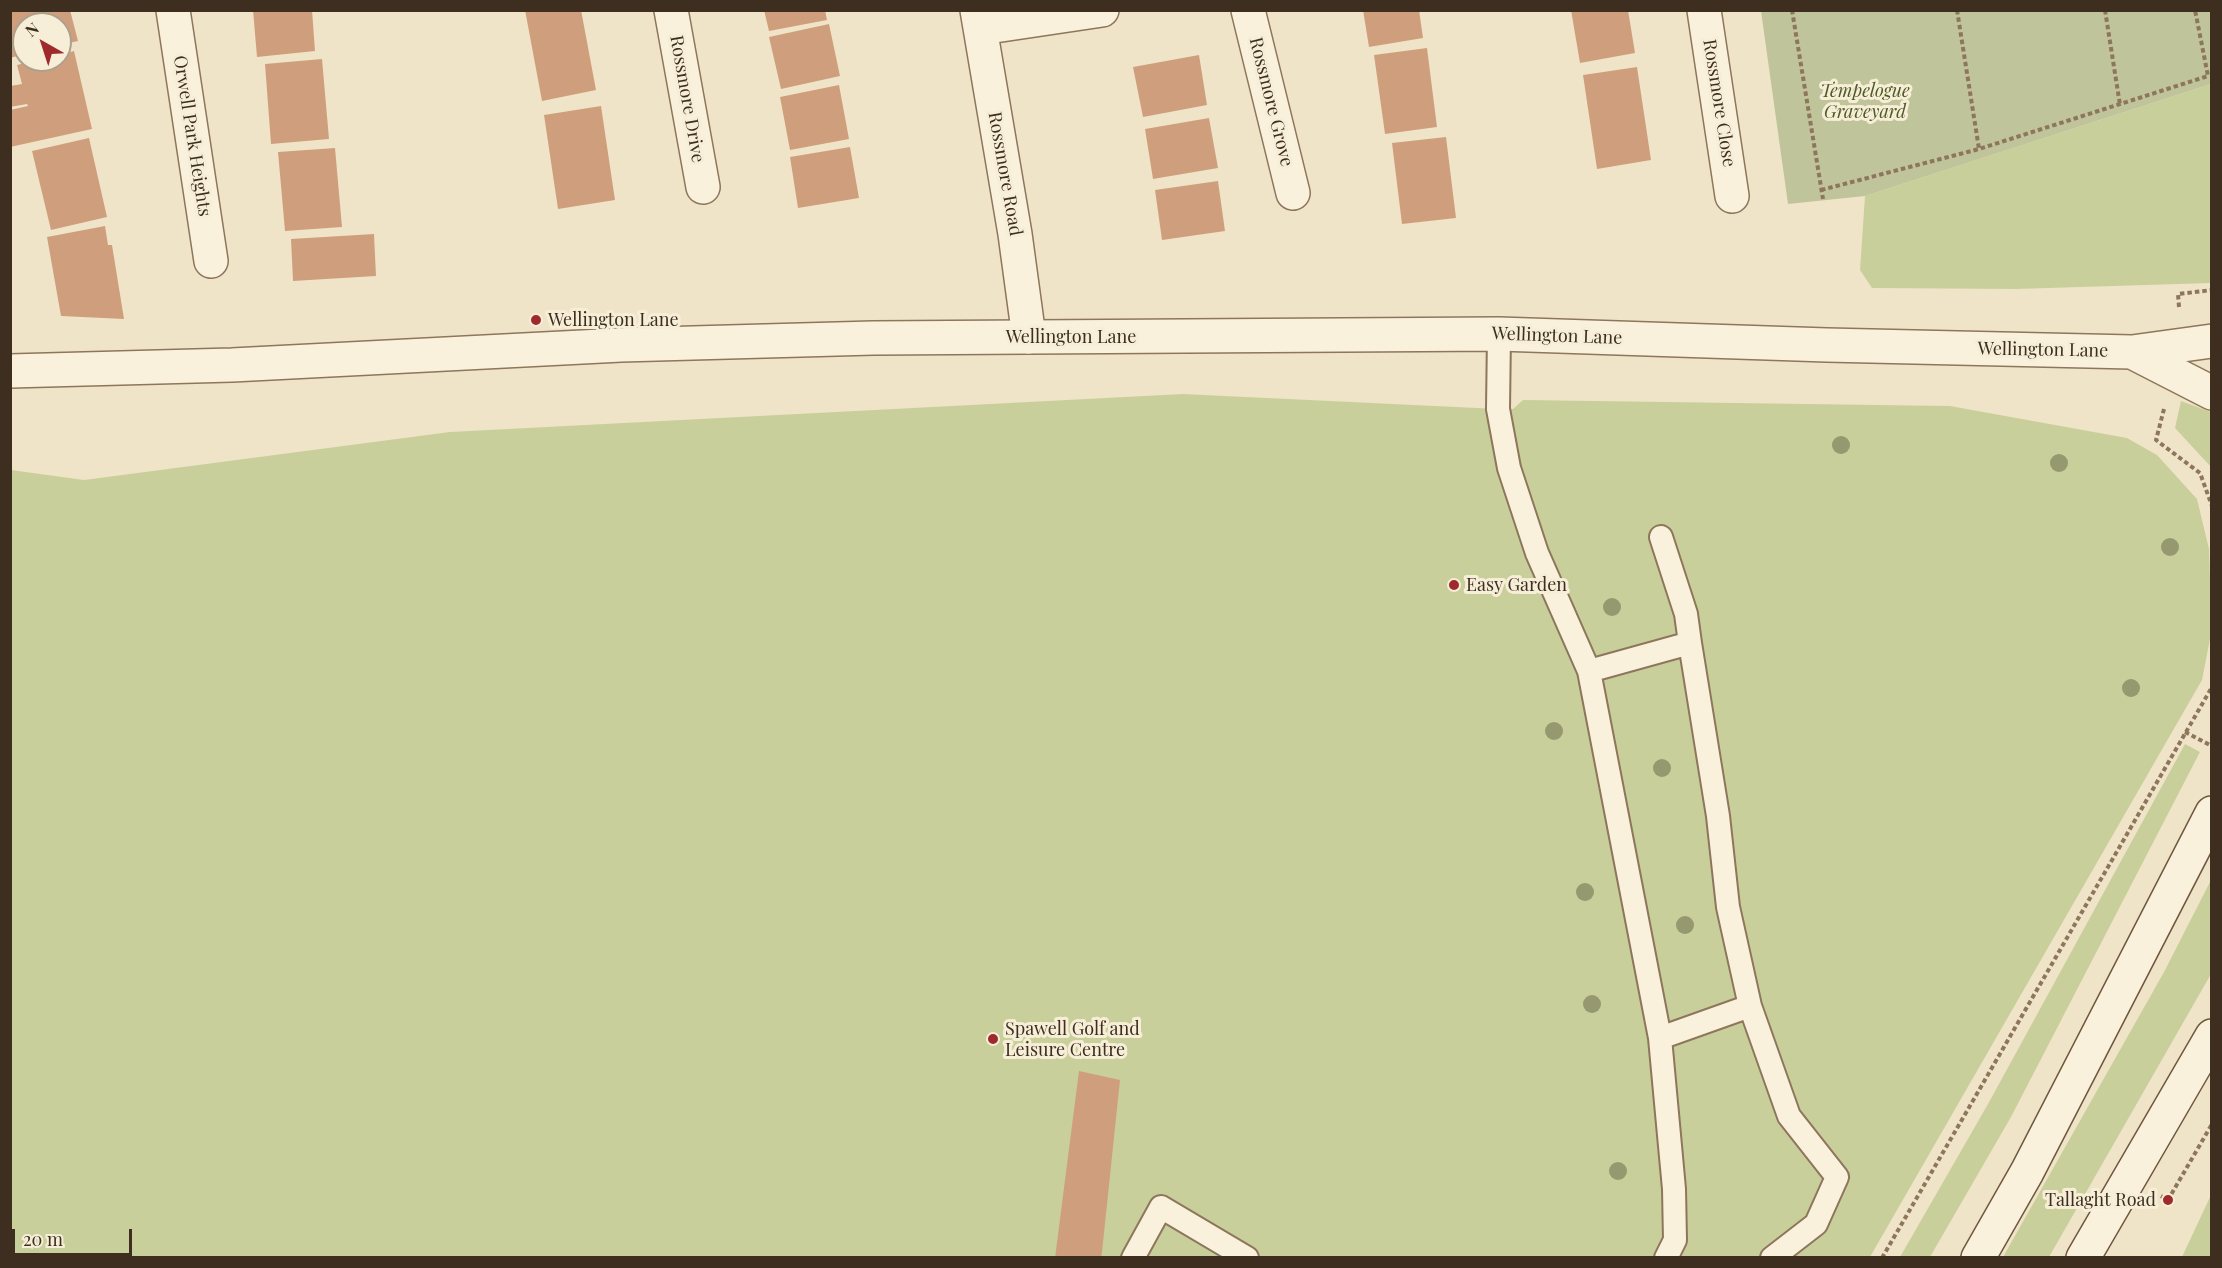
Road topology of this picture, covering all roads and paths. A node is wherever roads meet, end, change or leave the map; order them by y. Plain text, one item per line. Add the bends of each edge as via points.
1 (173, 10) edge
2 (671, 10) edge
3 (1102, 10) edge
4 (1248, 10) edge
5 (1704, 10) edge
6 (1957, 10) edge
7 (2105, 10) edge
8 (2195, 10) edge
9 (1793, 11) edge
10 (979, 19) edge
11 (2120, 105) junction
12 (1980, 149) junction
13 (703, 187) dead end
14 (1821, 190) junction
15 (1293, 193) dead end
16 (1732, 196) dead end
17 (1823, 200) dead end
18 (211, 261) dead end
19 (2211, 290) edge
20 (2179, 310) dead end
21 (1499, 334) junction
22 (1029, 337) junction
23 (2211, 341) edge
24 (2132, 352) junction
25 (10, 371) edge
26 (2211, 393) edge
27 (2166, 399) dead end
28 (2211, 506) edge
29 (1661, 537) dead end
30 (1690, 643) junction
31 (1589, 671) junction
32 (2211, 687) edge
33 (2185, 732) junction
34 (2211, 746) edge
35 (2211, 813) edge
36 (1750, 1006) junction
37 (2211, 1036) edge
38 (1660, 1038) junction
39 (2201, 1064) edge
40 (1133, 1257) edge
41 (1247, 1257) edge
42 (1666, 1257) edge
43 (1772, 1257) edge
44 (1882, 1257) edge
45 (1978, 1257) edge
46 (2083, 1257) edge

1 - 18 street, Orwell Park Heights
2 - 13 street, Rossmore Drive
3 - 10 street
4 - 15 street, Rossmore Grove
5 - 16 street, Rossmore Close
6 - 12 path
7 - 11 path
8 - 11 path via 2208,76
9 - 14 path
10 - 22 street, Rossmore Road
11 - 12 path
12 - 14 path
14 - 17 path
19 - 20 path via 2178,294
21 - 22 street, Wellington Lane
21 - 24 street, Wellington Lane
21 - 31 lane via 1498,409 1509,468 1536,553
22 - 25 street, Wellington Lane via 621,345 232,365
23 - 24 street, Wellington Lane
24 - 26 street, Wellington Lane
27 - 28 path via 2156,440 2200,473
29 - 30 lane via 1686,614
30 - 31 lane
30 - 36 lane via 1718,816 1728,907
31 - 38 lane
32 - 33 path
33 - 34 path
33 - 44 path
35 - 45 street via 2027,1172
36 - 38 lane
36 - 43 lane via 1789,1116 1837,1177 1816,1224
37 - 39 street
38 - 42 lane via 1674,1189 1675,1240
39 - 46 street
40 - 41 lane via 1161,1207

